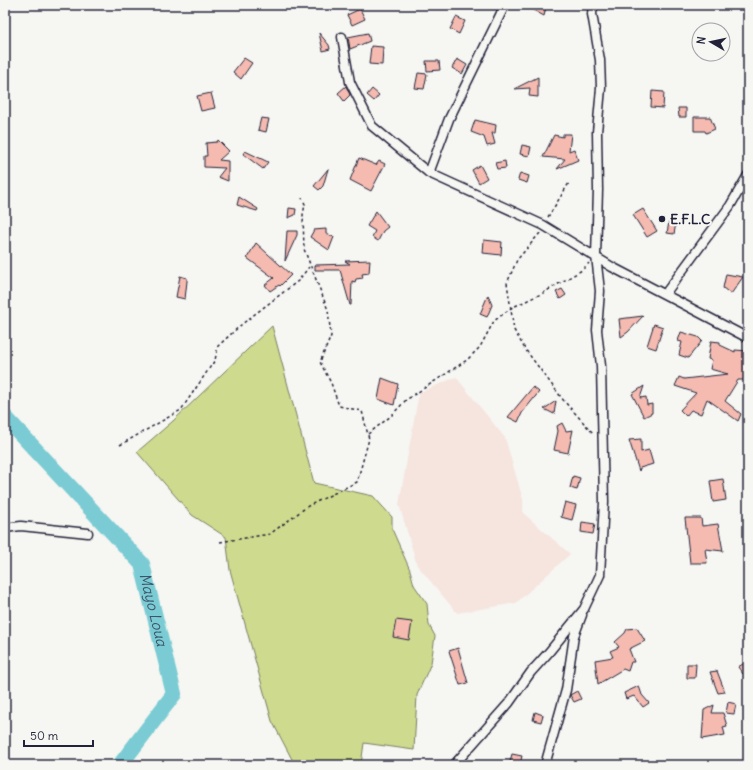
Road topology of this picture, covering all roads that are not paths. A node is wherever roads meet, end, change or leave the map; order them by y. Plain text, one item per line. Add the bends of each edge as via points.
1 (505, 5) edge
2 (593, 5) edge
3 (342, 37) dead end
4 (429, 173) junction
5 (748, 175) edge
6 (596, 256) junction
7 (665, 294) junction
8 (748, 338) edge
9 (5, 528) edge
10 (88, 533) dead end
11 (584, 609) junction
12 (454, 765) edge
13 (545, 765) edge

1 - 4 street via 449,119
2 - 6 street via 601,88 597,132
3 - 4 street via 350,82 372,126
4 - 6 street via 543,225
5 - 7 street via 730,206
6 - 7 street
6 - 11 street via 600,292 597,330 604,502 600,575
7 - 8 street
9 - 10 street via 22,526
11 - 12 street via 531,672 509,703
11 - 13 street via 574,636 566,690

